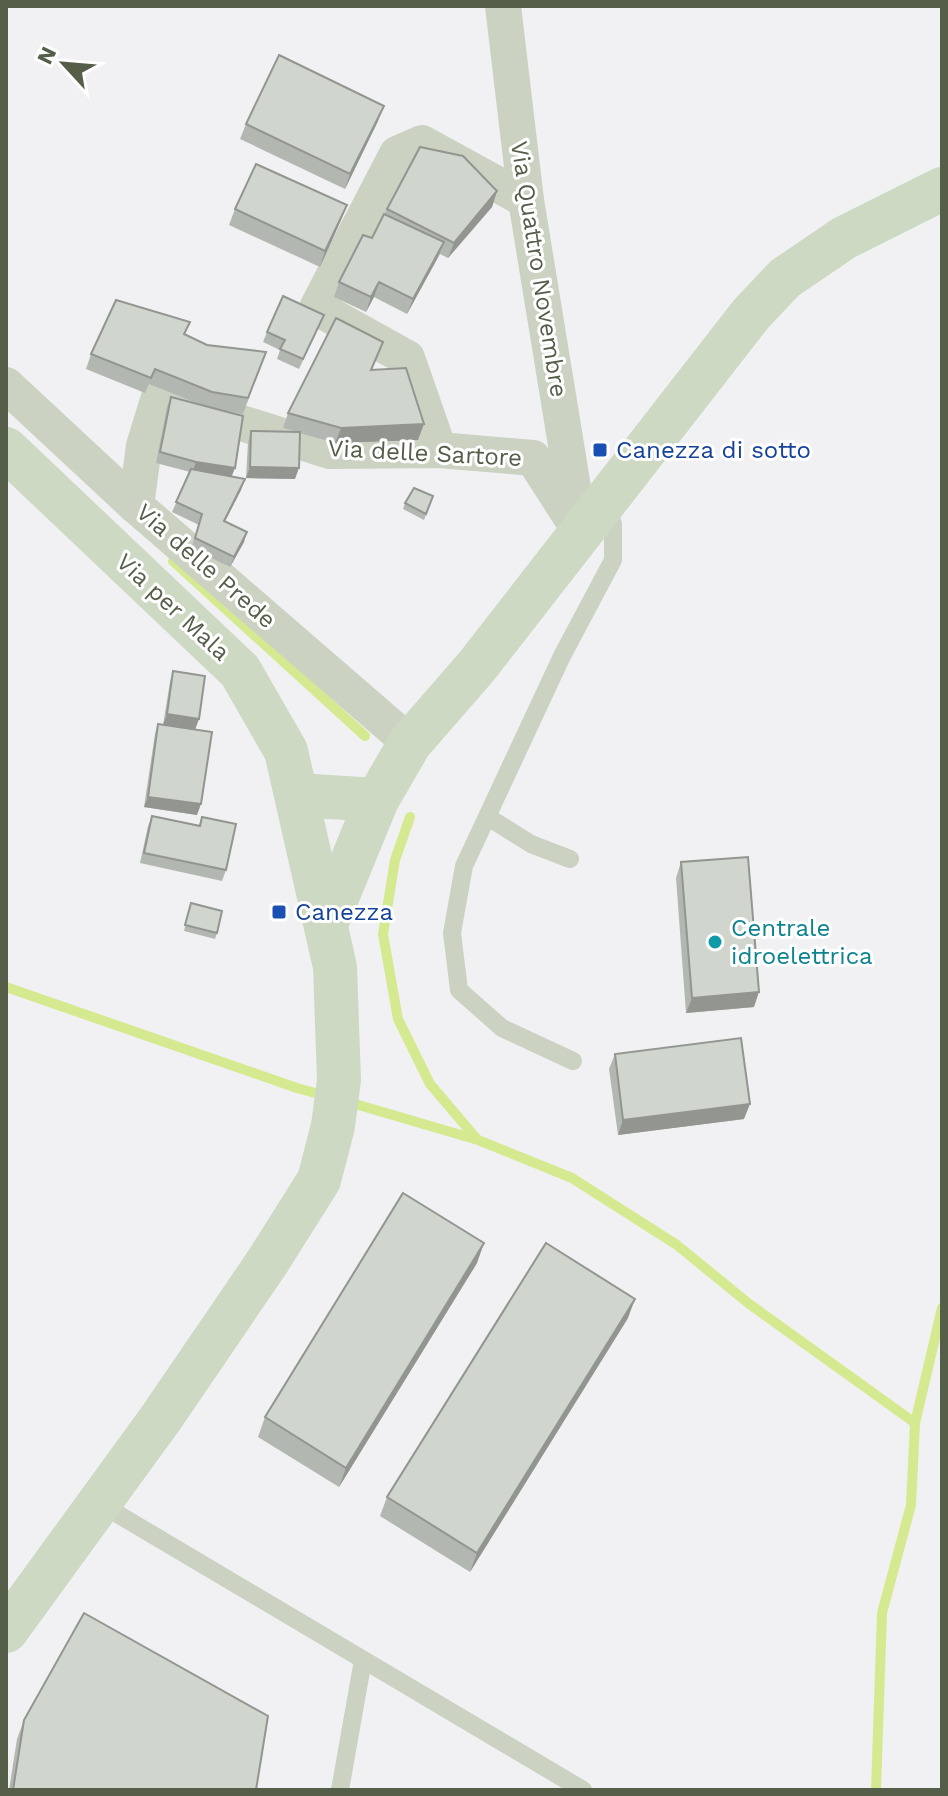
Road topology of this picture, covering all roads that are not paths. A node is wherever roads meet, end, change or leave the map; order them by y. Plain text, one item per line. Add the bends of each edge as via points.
1 (503, 6) edge
2 (942, 189) edge
3 (526, 200) junction
4 (6, 385) edge
5 (6, 449) edge
6 (439, 450) junction
7 (136, 506) junction
8 (592, 515) junction
9 (410, 743) junction
10 (297, 795) junction
11 (377, 800) junction
12 (488, 817) junction
13 (570, 859) dead end
14 (327, 922) junction
15 (573, 1061) dead end
16 (99, 1503) junction
17 (6, 1631) edge
18 (363, 1660) junction
19 (340, 1790) edge
20 (583, 1790) edge

1 - 3 street, Via Quattro Novembre
2 - 8 main road via 844,238 785,278
3 - 6 street via 422,143 397,154 317,308 407,358
3 - 8 street, Via Quattro Novembre
4 - 7 street, Via delle Prede
5 - 10 main road, Via per Mala via 240,671 286,751
6 - 7 street, Via delle Sartore via 330,451 159,397 144,446
6 - 8 street, Via delle Sartore via 533,458
7 - 9 street, Via delle Prede
8 - 9 main road via 477,666
8 - 12 lane via 613,524 613,560
9 - 11 main road
10 - 11 main road
10 - 14 main road, Via per Mala
11 - 14 main road
12 - 13 lane via 531,844
12 - 15 lane via 464,866 452,933 459,990 502,1028
14 - 16 main road, Via per Mala via 335,967 339,1080 319,1180
16 - 17 main road, Via per Mala
16 - 18 lane
18 - 19 lane
18 - 20 lane

